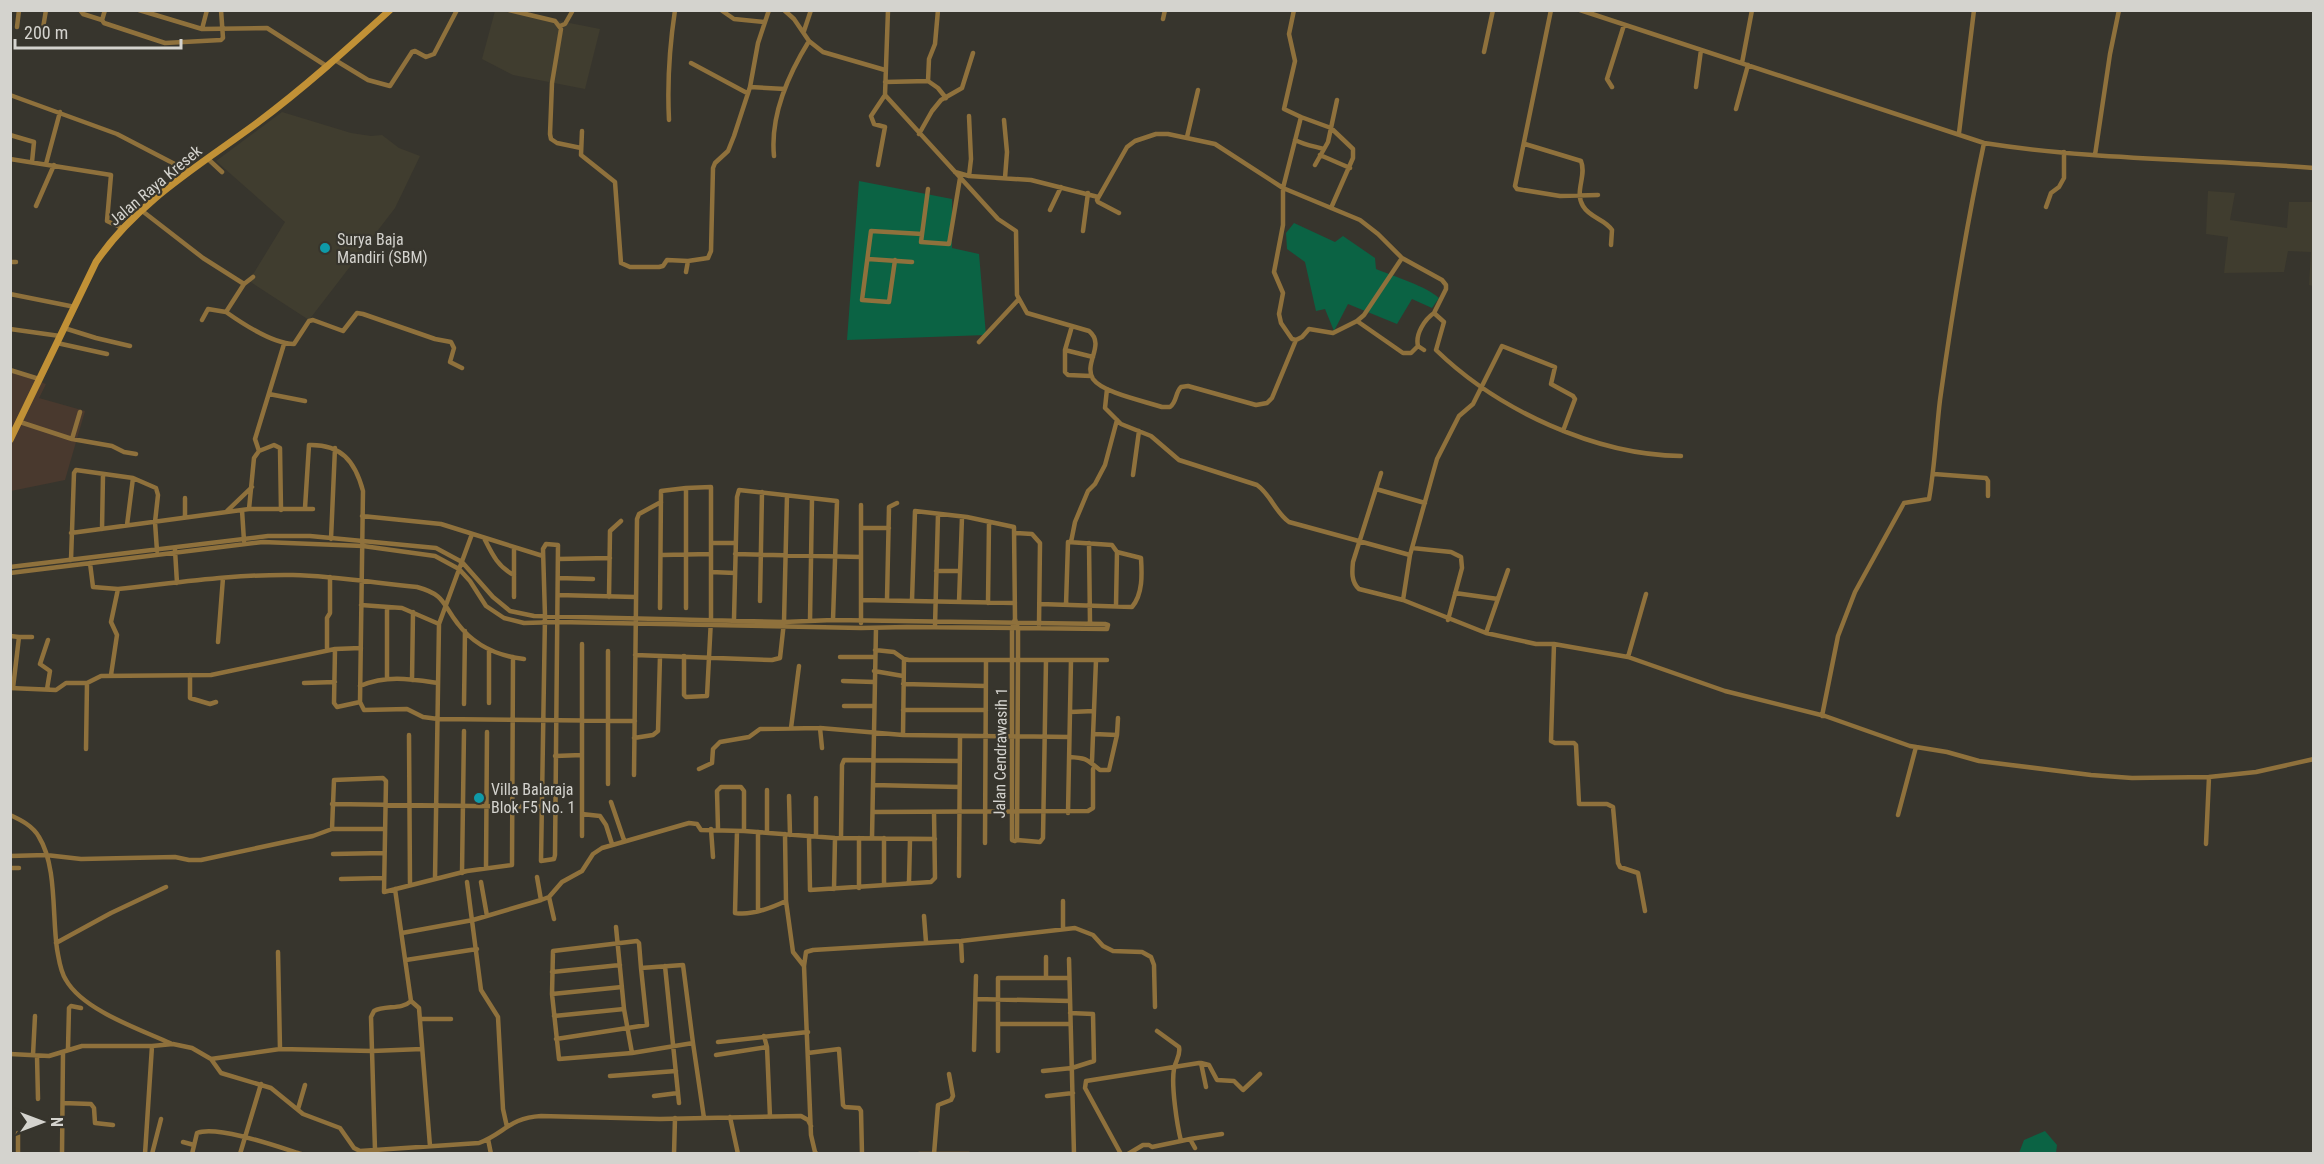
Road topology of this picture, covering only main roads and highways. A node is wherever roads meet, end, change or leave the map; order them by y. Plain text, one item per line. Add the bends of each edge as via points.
1 (390, 10) edge
2 (10, 440) edge

1 - 2 main road, Jalan Raya Kresek via 328,67 122,228 96,262

